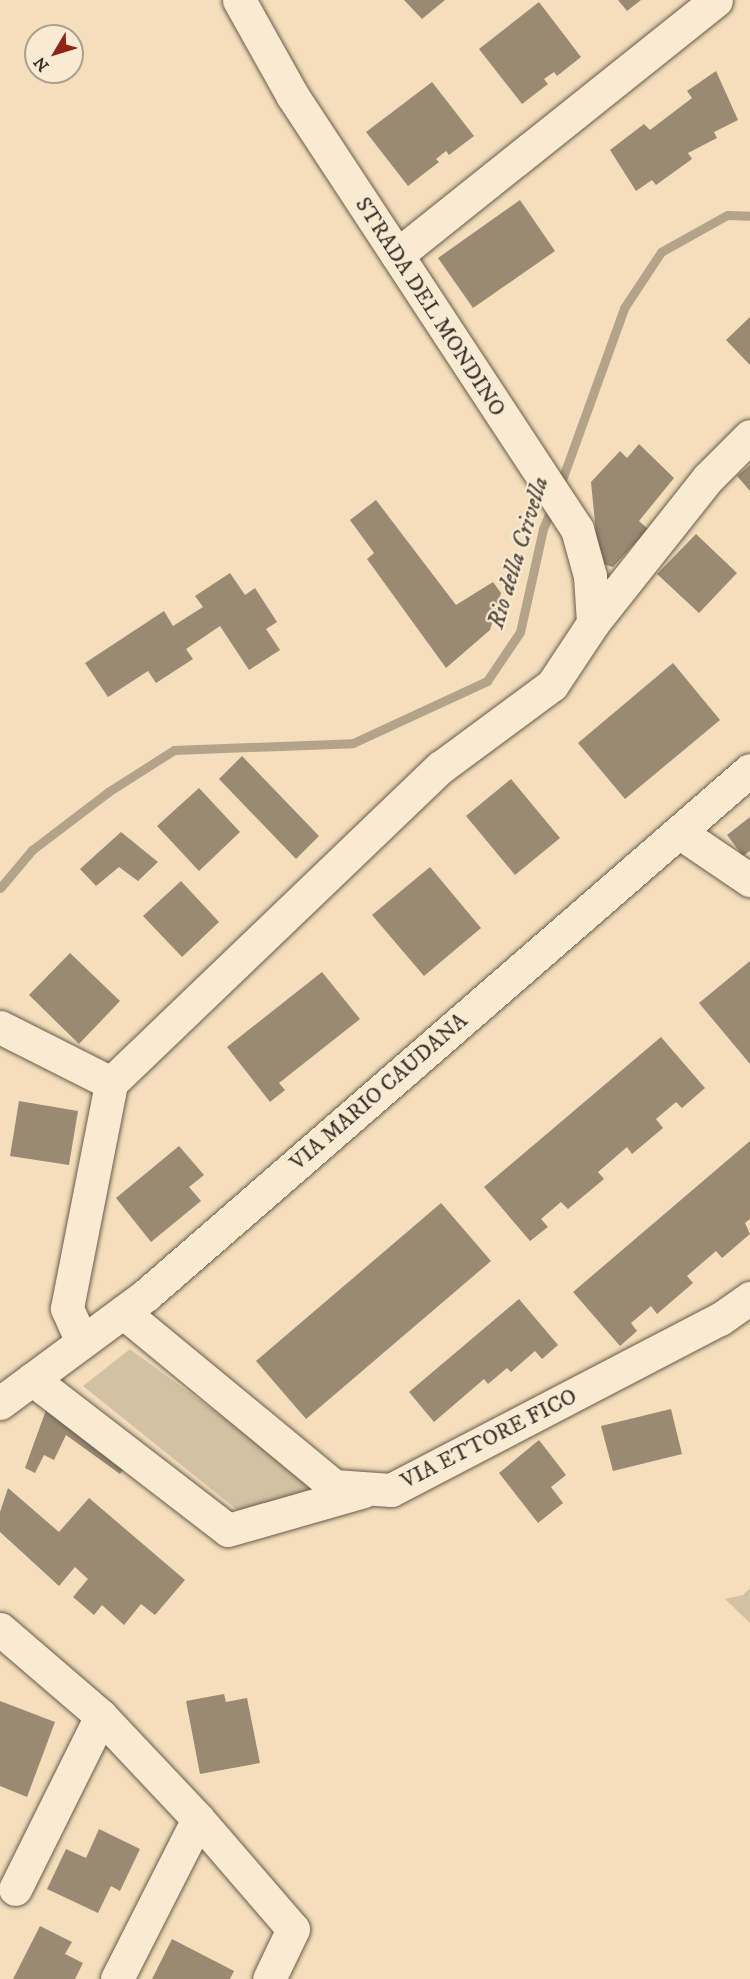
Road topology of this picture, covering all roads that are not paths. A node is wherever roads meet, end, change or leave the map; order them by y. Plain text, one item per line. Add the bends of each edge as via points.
1 (239, 0) edge
2 (716, 0) edge
3 (397, 255) junction
4 (750, 436) edge
5 (593, 623) junction
6 (750, 770) edge
7 (679, 832) junction
8 (750, 880) edge
9 (0, 1027) edge
10 (111, 1083) junction
11 (750, 1298) edge
12 (123, 1312) junction
13 (82, 1342) junction
14 (33, 1379) junction
15 (0, 1404) edge
16 (375, 1488) junction
17 (0, 1629) edge
18 (101, 1716) junction
19 (198, 1819) junction
20 (15, 1889) dead end
21 (117, 1979) edge
22 (269, 1979) edge

1 - 3 street, STRADA DEL MONDINO via 292,95
2 - 3 street
3 - 5 street, STRADA DEL MONDINO via 577,529 590,576
4 - 5 street via 708,478
5 - 10 street via 552,685 441,767
6 - 7 street, VIA MARIO CAUDANA
7 - 8 street
7 - 12 street, VIA MARIO CAUDANA
9 - 10 street
10 - 13 street via 67,1308
11 - 16 street, VIA ETTORE FICO via 720,1319 391,1490
12 - 13 street, VIA MARIO CAUDANA
12 - 16 street, VIA ETTORE FICO via 334,1486
13 - 14 street, VIA MARIO CAUDANA
14 - 15 street, VIA MARIO CAUDANA
14 - 16 street via 228,1530
17 - 18 street
18 - 19 street
18 - 20 street
19 - 21 street
19 - 22 street via 292,1929

